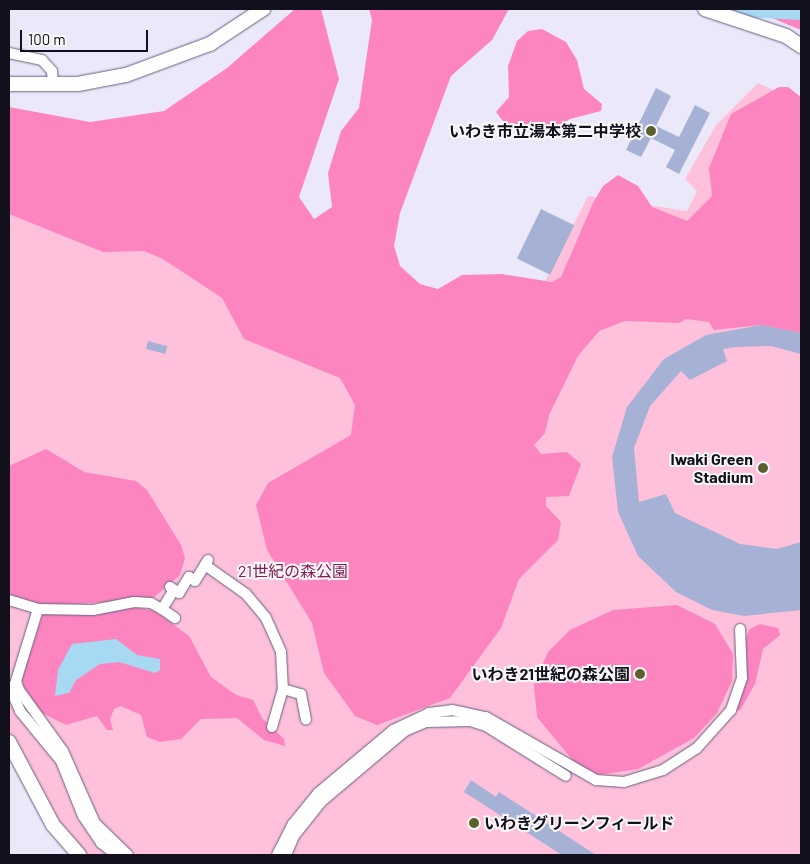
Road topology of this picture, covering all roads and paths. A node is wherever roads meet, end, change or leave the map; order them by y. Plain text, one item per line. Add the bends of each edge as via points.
1 (264, 9) edge
2 (705, 9) edge
3 (801, 46) edge
4 (9, 53) edge
5 (9, 84) edge
6 (53, 85) junction
7 (9, 600) edge
8 (38, 609) junction
9 (162, 609) junction
10 (175, 618) dead end
11 (740, 629) dead end
12 (9, 686) edge
13 (283, 689) junction
14 (306, 720) dead end
15 (272, 727) dead end
16 (9, 742) edge
17 (566, 776) dead end
18 (79, 855) edge
19 (117, 855) edge
20 (128, 855) edge
21 (277, 855) edge
22 (286, 855) edge

1 - 6 street via 210,44 155,67 101,81
2 - 3 street via 786,36
4 - 6 street via 42,60 52,71
5 - 6 street
7 - 8 street
8 - 9 street via 93,610 152,602
8 - 20 street via 16,681 19,690 63,751 95,823
9 - 10 street
9 - 13 street via 172,588 179,593 189,577 195,581 206,562 246,594 266,618 281,652
11 - 21 street via 742,678 730,710 696,748 663,770 624,782 596,780 486,717 452,710 434,712 413,717 393,730 318,792 293,824
12 - 19 street via 20,711 61,761 83,816 101,843
13 - 14 street via 301,694
13 - 15 street
16 - 18 street via 53,826
17 - 22 street via 486,726 462,720 426,722 405,731 321,802 294,836

